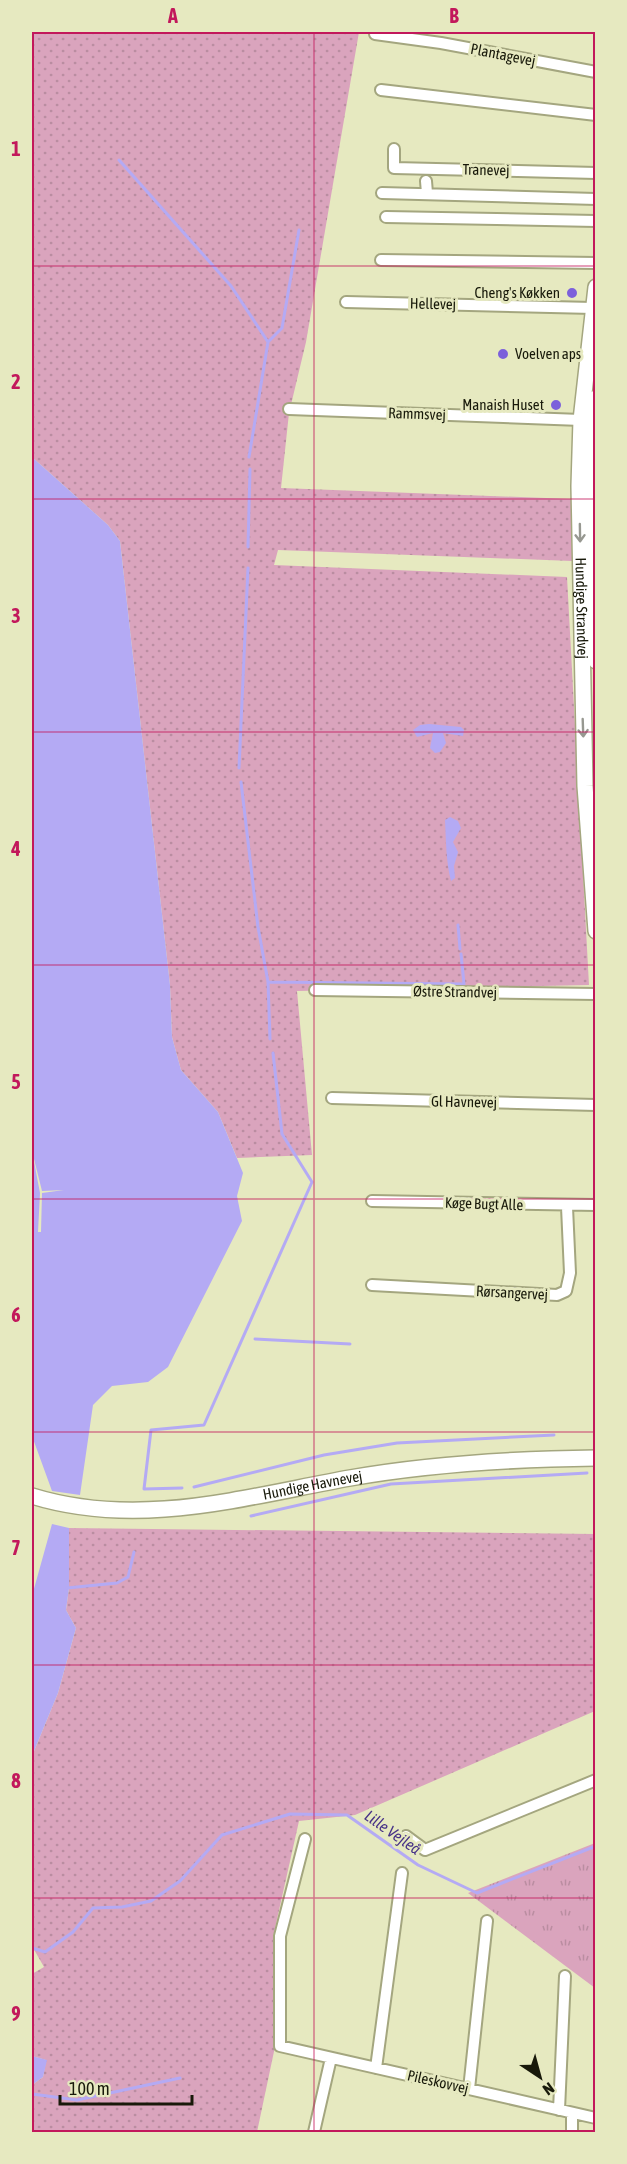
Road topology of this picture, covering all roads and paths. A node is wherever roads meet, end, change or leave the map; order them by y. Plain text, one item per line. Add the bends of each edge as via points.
1 (375, 34) dead end
2 (596, 72) edge
3 (381, 90) dead end
4 (596, 115) edge
5 (394, 149) dead end
6 (596, 173) edge
7 (426, 181) dead end
8 (382, 193) dead end
9 (427, 193) junction
10 (596, 199) edge
11 (386, 217) dead end
12 (596, 221) edge
13 (381, 260) dead end
14 (596, 264) edge
15 (596, 287) edge
16 (346, 302) dead end
17 (593, 308) junction
18 (596, 398) edge
19 (289, 409) dead end
20 (581, 420) junction
21 (596, 661) edge
22 (596, 931) edge
23 (315, 990) dead end
24 (596, 994) edge
25 (332, 1098) dead end
26 (596, 1105) edge
27 (372, 1201) dead end
28 (596, 1205) edge
29 (567, 1206) junction
30 (372, 1285) dead end
31 (596, 1458) edge
32 (32, 1496) edge
33 (596, 1780) edge
34 (406, 1836) dead end
35 (305, 1839) dead end
36 (402, 1873) dead end
37 (487, 1921) dead end
38 (565, 1976) dead end
39 (331, 2058) junction
40 (376, 2068) junction
41 (469, 2090) junction
42 (560, 2110) junction
43 (572, 2113) junction
44 (596, 2118) edge
45 (314, 2133) edge
46 (572, 2133) edge

1 - 2 street, Plantagevej
3 - 4 street
5 - 6 street, Tranevej via 394,168
7 - 9 street
8 - 9 street
9 - 10 street
11 - 12 street
13 - 14 street
15 - 17 main road, Hundige Strandvej
16 - 17 street, Hellevej
17 - 20 main road, Hundige Strandvej
18 - 21 main road, Hundige Strandvej via 591,459
19 - 20 street, Rammsvej
20 -> 22 main road, Hundige Strandvej via 581,684
23 - 24 street, Østre Strandvej
25 - 26 street, Gl Havnevej
27 - 29 street, Køge Bugt Alle
28 - 29 street, Køge Bugt Alle
29 - 30 street, Rørsangervej via 570,1273 566,1291 557,1295
31 - 32 main road, Hundige Havnevej via 403,1470 208,1506 138,1513 78,1508
33 - 34 street via 425,1850
35 - 39 street, Pileskovvej via 280,1936 280,2046
36 - 40 street
37 - 41 street
38 - 42 street
39 - 40 street, Pileskovvej
39 - 45 street
40 - 41 street, Pileskovvej
41 - 42 street, Pileskovvej
42 - 43 street, Pileskovvej
43 - 44 street, Pileskovvej
43 - 46 street

